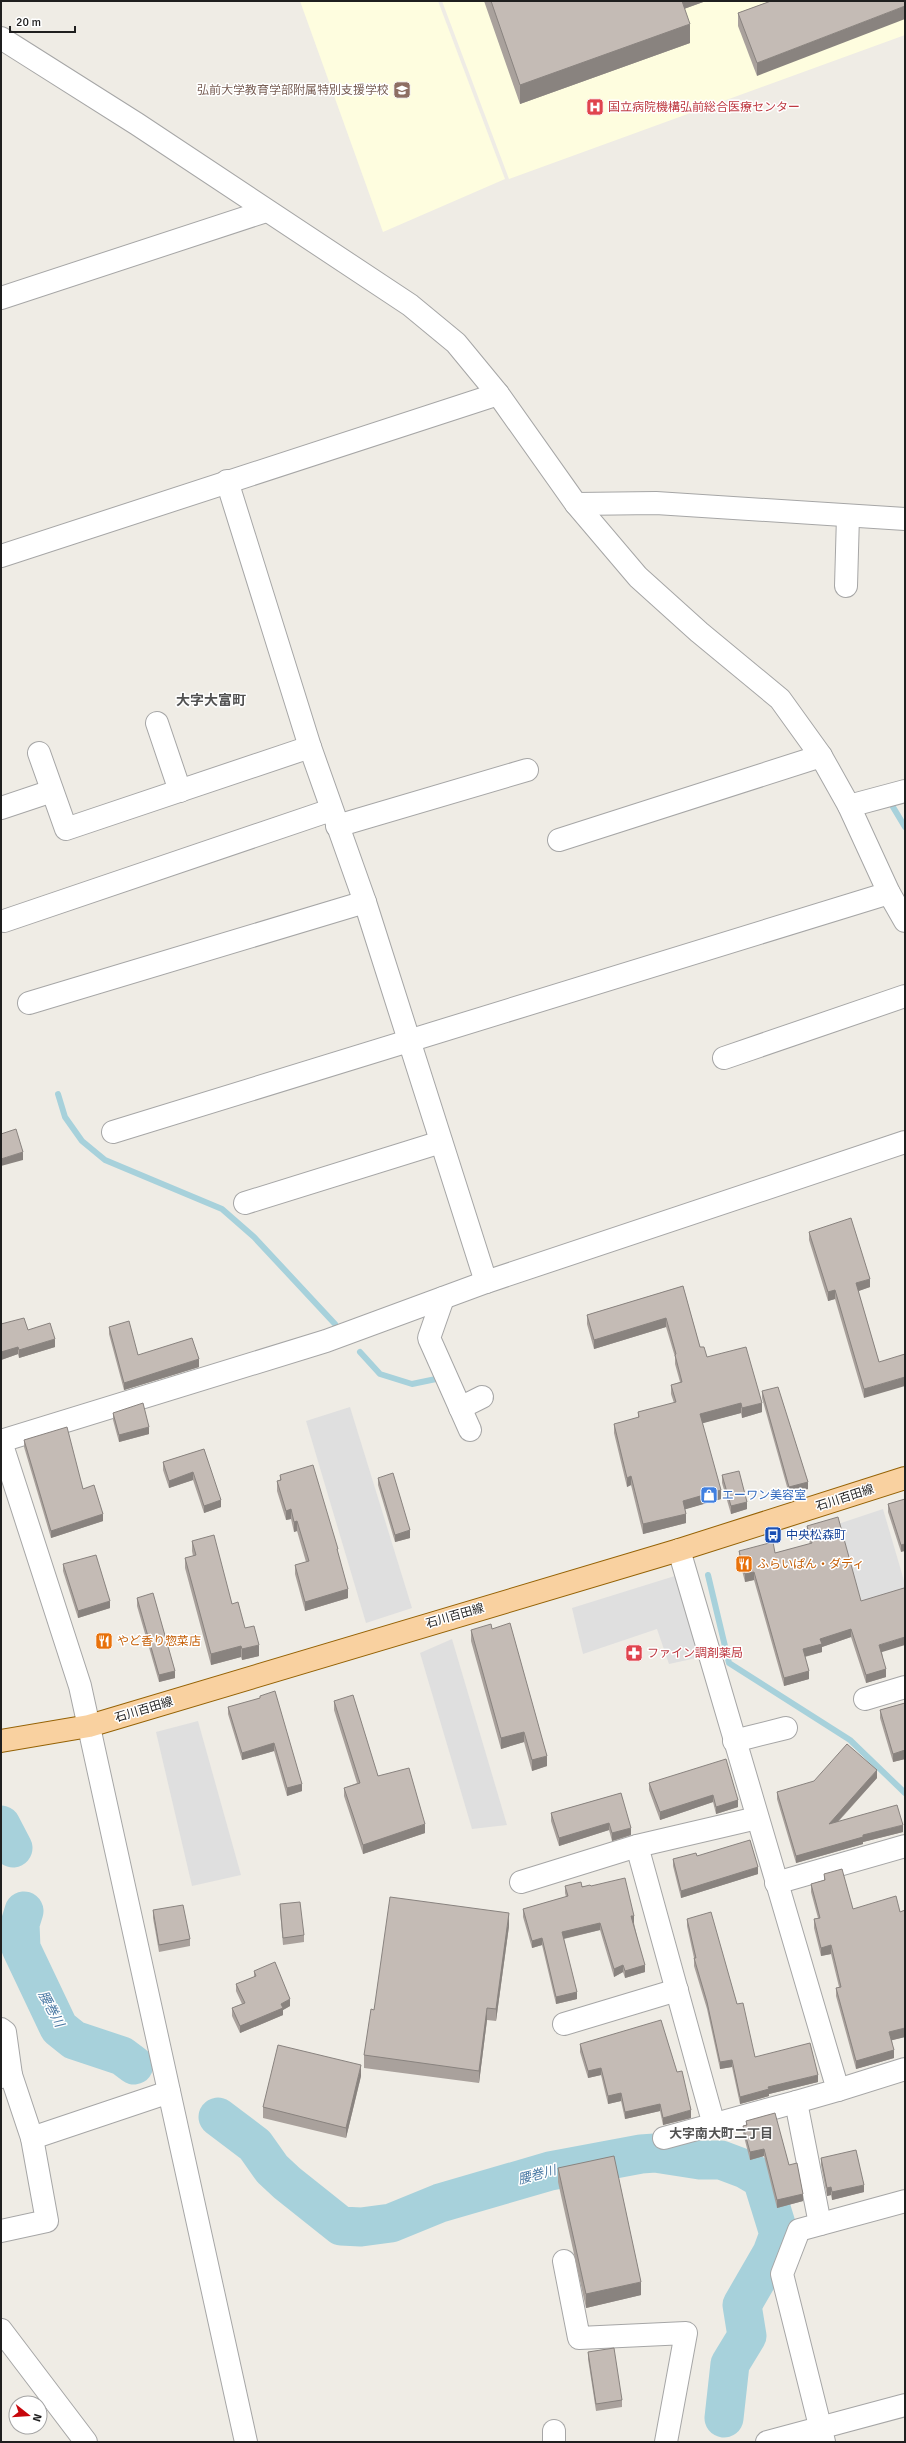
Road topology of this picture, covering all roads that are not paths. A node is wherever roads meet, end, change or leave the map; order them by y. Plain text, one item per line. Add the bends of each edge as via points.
1 (1, 38) edge
2 (266, 211) junction
3 (1, 298) edge
4 (498, 394) junction
5 (227, 481) junction
6 (576, 504) junction
7 (848, 516) junction
8 (905, 519) edge
9 (1, 556) edge
10 (846, 586) dead end
11 (157, 723) dead end
12 (310, 748) junction
13 (39, 753) dead end
14 (821, 756) junction
15 (527, 770) dead end
16 (52, 790) junction
17 (180, 791) junction
18 (905, 791) edge
19 (849, 806) junction
20 (1, 808) edge
21 (334, 818) junction
22 (559, 840) dead end
23 (889, 893) junction
24 (364, 902) junction
25 (4, 921) dead end
26 (905, 921) edge
27 (905, 996) edge
28 (29, 1003) dead end
29 (409, 1040) junction
30 (724, 1058) dead end
31 (114, 1132) dead end
32 (441, 1142) junction
33 (905, 1142) edge
34 (245, 1203) dead end
35 (486, 1282) junction
36 (443, 1298) junction
37 (482, 1397) dead end
38 (460, 1408) junction
39 (470, 1430) dead end
40 (1, 1442) edge
41 (905, 1478) edge
42 (679, 1550) junction
43 (905, 1687) edge
44 (865, 1700) dead end
45 (89, 1726) junction
46 (786, 1728) dead end
47 (1, 1741) edge
48 (734, 1741) junction
49 (757, 1818) junction
50 (637, 1846) junction
51 (904, 1849) edge
52 (521, 1882) dead end
53 (776, 1883) junction
54 (677, 1990) junction
55 (564, 2024) dead end
56 (1, 2029) edge
57 (905, 2069) edge
58 (6, 2076) edge
59 (838, 2090) junction
60 (169, 2092) junction
61 (796, 2102) junction
62 (714, 2125) junction
63 (32, 2138) junction
64 (664, 2138) dead end
65 (905, 2201) edge
66 (820, 2224) junction
67 (1, 2231) edge
68 (564, 2261) dead end
69 (1, 2330) edge
70 (905, 2405) edge
71 (822, 2434) edge
72 (86, 2442) edge
73 (246, 2442) edge
74 (666, 2442) edge
75 (767, 2442) edge

1 - 2 street via 137,124
2 - 3 street
2 - 4 street via 410,305 456,343
4 - 5 street
4 - 6 street
5 - 9 street
5 - 12 street
6 - 7 street via 656,502
6 - 14 street via 638,577 780,699
7 - 8 street
7 - 10 street
11 - 17 street
12 - 17 street
12 - 21 street
13 - 16 street
14 - 19 street
14 - 22 street
15 - 21 street
16 - 17 street via 66,828
16 - 20 street
18 - 19 street
19 - 23 street
21 - 24 street
21 - 25 street
23 - 26 street
23 - 29 street
24 - 28 street
24 - 29 street
27 - 30 street
29 - 31 street
29 - 32 street
32 - 34 street
32 - 35 street
33 - 35 street
35 - 36 street
36 - 38 street via 429,1338
36 - 40 street via 326,1341
37 - 38 street
38 - 39 street
40 - 45 street via 80,1686
41 - 42 main road, 石川百田線
42 - 45 main road, 石川百田線
42 - 48 street
43 - 44 street
45 - 47 main road, 石川百田線
45 - 60 street
46 - 48 street
48 - 49 street
49 - 50 street
49 - 53 street
50 - 52 street
50 - 54 street
51 - 53 street
53 - 59 street
54 - 55 street
54 - 62 street
56 - 58 street via 5,2032
57 - 59 street
58 - 63 street
59 - 61 street
60 - 63 street
60 - 73 street
61 - 62 street
61 - 66 street
62 - 64 street
63 - 67 street via 47,2221
65 - 66 street
66 - 71 street via 799,2230 782,2274
68 - 74 street via 579,2338 686,2333
69 - 72 street
70 - 71 street
71 - 75 street

